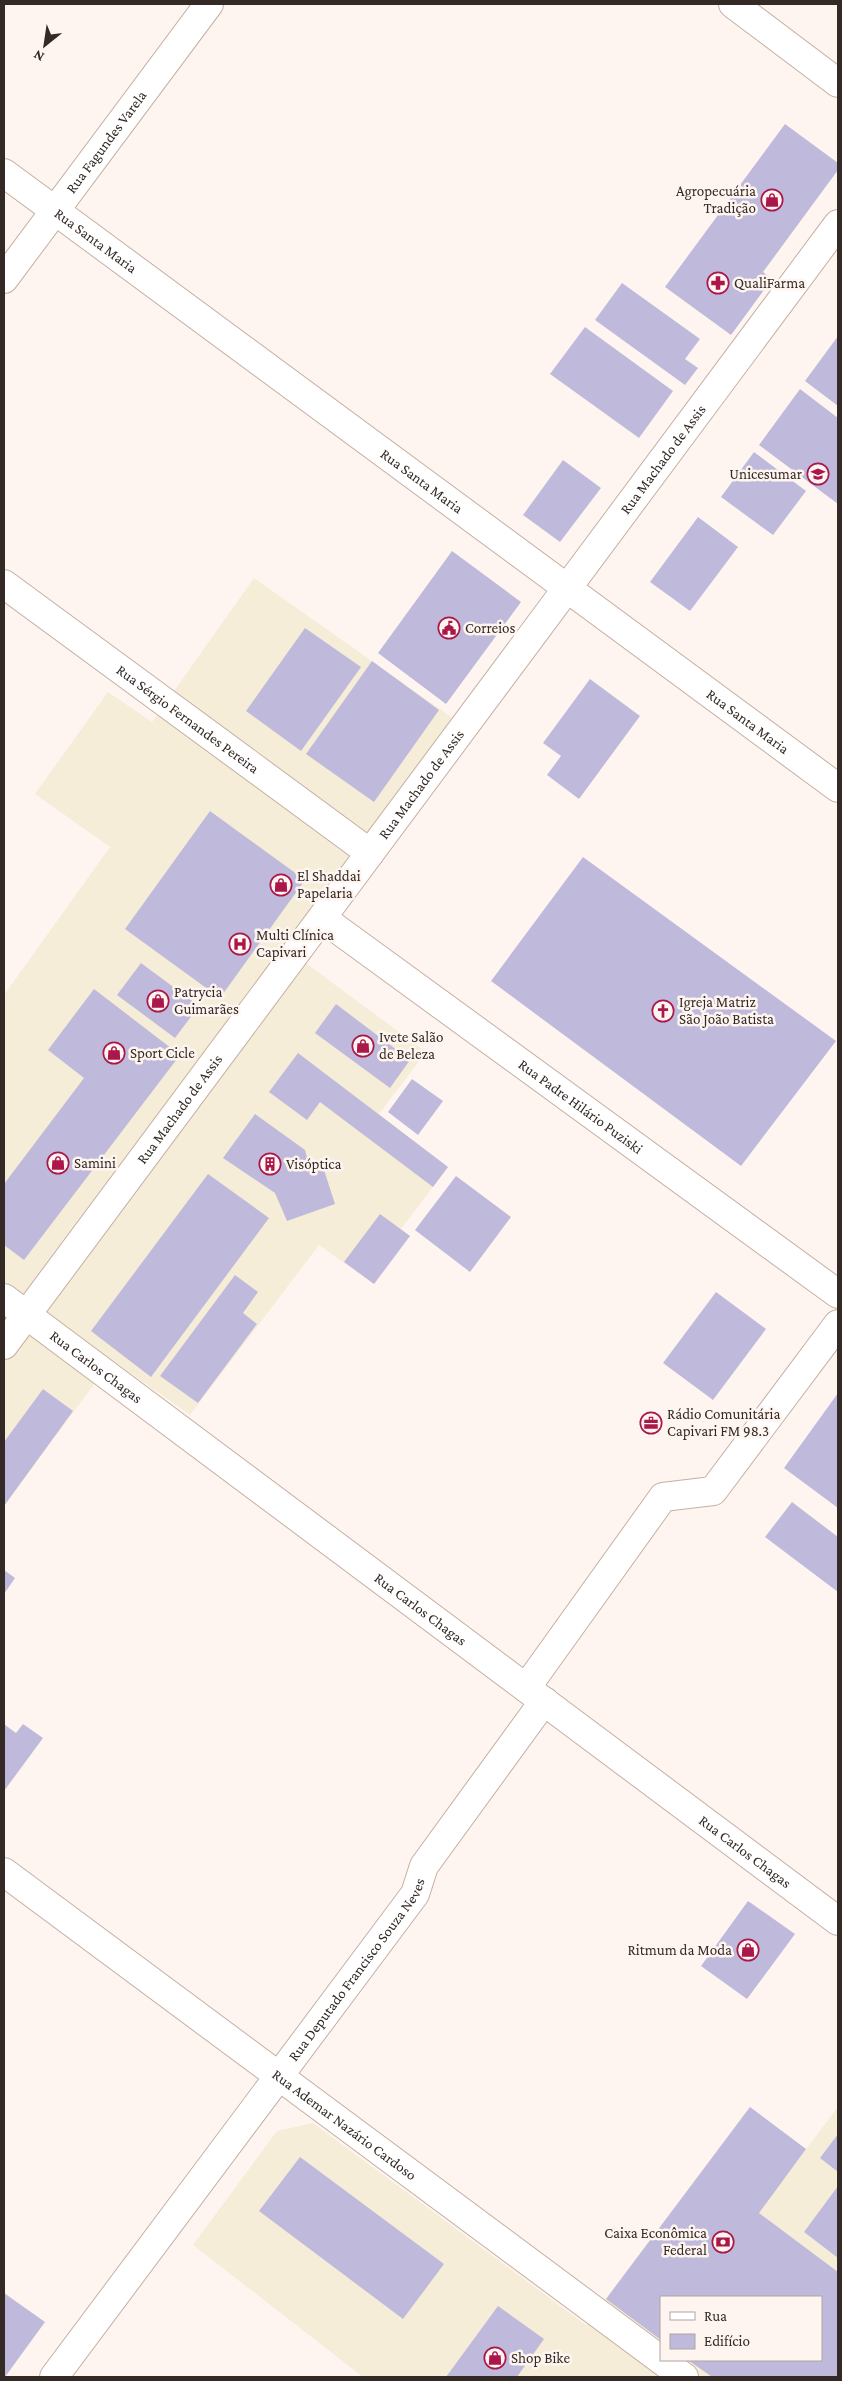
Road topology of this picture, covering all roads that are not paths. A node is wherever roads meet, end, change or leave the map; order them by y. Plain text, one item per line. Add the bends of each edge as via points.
1 (210, 4) edge
2 (733, 4) edge
3 (838, 83) edge
4 (4, 173) edge
5 (55, 211) junction
6 (838, 224) edge
7 (4, 279) edge
8 (4, 584) edge
9 (567, 588) junction
10 (838, 788) edge
11 (370, 853) junction
12 (322, 918) junction
13 (838, 1294) edge
14 (4, 1298) edge
15 (26, 1315) junction
16 (838, 1324) edge
17 (4, 1345) edge
18 (535, 1694) junction
19 (4, 1872) edge
20 (838, 1921) edge
21 (279, 2076) junction
22 (660, 2359) edge
23 (662, 2361) edge
24 (54, 2377) edge
25 (684, 2377) edge

1 - 5 street, Rua Fagundes Varela
2 - 3 street
4 - 5 street, Rua Santa Maria
5 - 7 street, Rua Fagundes Varela
5 - 9 street, Rua Santa Maria
6 - 9 street, Rua Machado de Assis
8 - 11 street, Rua Sérgio Fernandes Pereira
9 - 10 street, Rua Santa Maria
9 - 11 street, Rua Machado de Assis
11 - 12 street, Rua Machado de Assis
12 - 13 street, Rua Padre Hilário Puziski
12 - 15 street, Rua Machado de Assis
14 - 15 street, Rua Carlos Chagas
15 - 17 street, Rua Machado de Assis
15 - 18 street, Rua Carlos Chagas
16 - 18 street, Rua Deputado Francisco Souza Neves via 713,1491 664,1497
18 - 20 street, Rua Carlos Chagas
18 - 21 street, Rua Deputado Francisco Souza Neves via 424,1866 415,1894
19 - 21 street, Rua Ademar Nazário Cardoso
21 - 22 street, Rua Ademar Nazário Cardoso
21 - 24 street, Rua Deputado Francisco Souza Neves
23 - 25 street, Rua Ademar Nazário Cardoso

